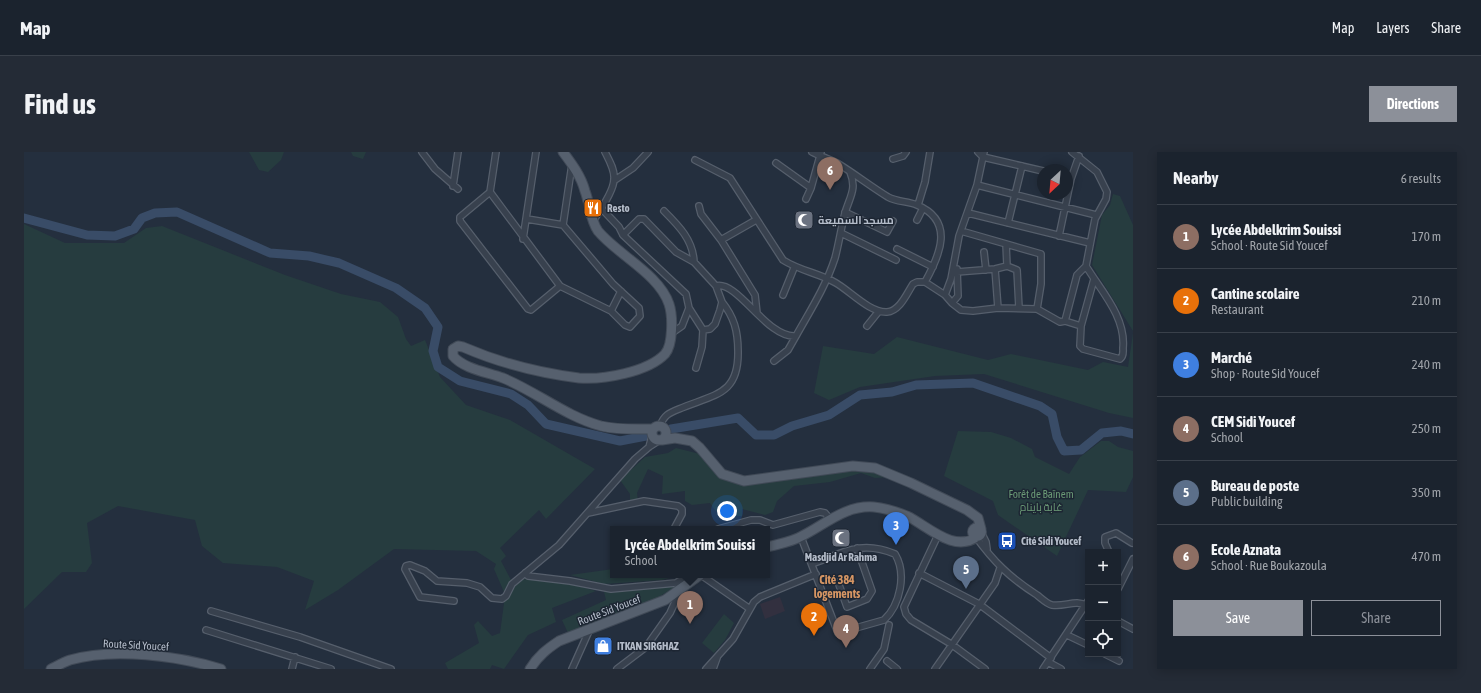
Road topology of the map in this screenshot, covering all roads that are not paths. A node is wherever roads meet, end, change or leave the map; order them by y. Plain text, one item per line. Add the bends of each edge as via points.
1 (422, 152) edge
2 (458, 152) edge
3 (496, 152) edge
4 (536, 152) edge
5 (563, 152) edge
6 (605, 152) edge
7 (648, 152) edge
8 (812, 152) edge
9 (906, 152) edge
10 (930, 152) edge
11 (978, 152) edge
12 (1072, 152) edge
13 (821, 154) edge
14 (984, 154) edge
15 (1079, 156) junction
16 (893, 159) dead end
17 (695, 160) dead end
18 (776, 163) dead end
19 (572, 164) junction
20 (1022, 166) junction
21 (1037, 170) edge
22 (1073, 170) edge
23 (850, 171) junction
24 (615, 180) junction
25 (978, 185) junction
26 (811, 188) junction
27 (490, 192) junction
28 (1015, 194) junction
29 (806, 199) dead end
30 (1067, 200) edge
31 (918, 205) junction
32 (699, 206) dead end
33 (1066, 207) junction
34 (923, 208) junction
35 (602, 209) junction
36 (664, 211) dead end
37 (845, 212) junction
38 (968, 213) junction
39 (1096, 215) junction
40 (527, 219) junction
41 (756, 220) junction
42 (917, 220) dead end
43 (593, 221) junction
44 (893, 221) dead end
45 (1008, 223) junction
46 (563, 225) junction
47 (961, 231) junction
48 (841, 233) junction
49 (623, 235) junction
50 (1060, 236) junction
51 (524, 239) junction
52 (721, 240) junction
53 (1090, 243) junction
54 (1006, 244) junction
55 (897, 249) dead end
56 (984, 252) dead end
57 (896, 260) dead end
58 (694, 262) junction
59 (1007, 266) junction
60 (1086, 266) junction
61 (933, 267) junction
62 (794, 268) junction
63 (995, 269) junction
64 (986, 270) junction
65 (827, 278) junction
66 (1094, 279) junction
67 (925, 282) junction
68 (560, 286) junction
69 (716, 286) junction
70 (621, 291) junction
71 (783, 295) dead end
72 (945, 295) junction
73 (722, 302) junction
74 (952, 303) junction
75 (689, 308) junction
76 (998, 308) junction
77 (1019, 308) junction
78 (1037, 309) junction
79 (611, 311) junction
80 (879, 311) junction
81 (757, 313) junction
82 (1065, 321) junction
83 (867, 326) dead end
84 (1081, 326) junction
85 (703, 330) junction
86 (672, 333) junction
87 (796, 336) junction
88 (774, 361) dead end
89 (696, 368) dead end
90 (659, 433) junction
91 (588, 513) junction
92 (830, 519) junction
93 (676, 526) edge
94 (729, 526) edge
95 (977, 533) junction
96 (938, 535) junction
97 (801, 537) junction
98 (1132, 543) dead end
99 (770, 546) edge
100 (857, 548) junction
101 (1108, 549) edge
102 (1133, 559) edge
103 (812, 564) junction
104 (1000, 568) junction
105 (525, 573) junction
106 (919, 573) junction
107 (816, 574) junction
108 (684, 578) edge
109 (696, 578) edge
110 (704, 578) edge
111 (838, 582) dead end
112 (1120, 585) edge
113 (680, 591) junction
114 (454, 601) dead end
115 (1085, 603) edge
116 (979, 604) junction
117 (1085, 607) edge
118 (750, 609) junction
119 (211, 611) dead end
120 (1121, 622) edge
121 (889, 625) dead end
122 (1132, 626) edge
123 (206, 630) dead end
124 (589, 631) junction
125 (1067, 635) junction
126 (951, 644) junction
127 (1085, 644) edge
128 (718, 655) junction
129 (296, 657) junction
130 (1111, 657) edge
131 (1049, 660) junction
132 (1118, 661) dead end
133 (886, 662) dead end
134 (51, 669) edge
135 (221, 669) edge
136 (292, 669) edge
137 (331, 669) edge
138 (390, 669) edge
139 (530, 669) edge
140 (572, 669) edge
141 (618, 669) edge
142 (706, 669) edge
143 (713, 669) edge
144 (870, 669) edge
145 (897, 669) edge
146 (935, 669) edge
147 (985, 669) edge
148 (1043, 669) edge
149 (1061, 669) edge

1 - 2 street via 435,169 455,187
3 - 27 street
4 - 40 street
5 - 19 main road
6 - 24 street
7 - 24 street via 633,168
8 - 13 street
9 - 16 street via 903,156
10 - 31 street
11 - 14 street
12 - 15 street
13 - 23 street
13 - 26 street
14 - 20 street
14 - 25 street
15 - 22 street
15 - 39 street via 1097,172 1107,192 1106,199
17 - 41 street via 730,178
18 - 26 street
19 - 43 main road via 585,190
19 - 46 street
20 - 21 street
20 - 28 street
23 - 31 street via 895,201
23 - 37 street via 854,184
24 - 35 street
25 - 28 street
25 - 38 street
26 - 29 street
27 - 51 street
27 - 68 street via 460,218 460,221 528,309 531,310
28 - 33 street
28 - 45 street
30 - 33 street
31 - 34 street
32 - 52 street via 701,214
33 - 39 street
33 - 50 street
34 - 42 street
34 - 61 street via 934,216 940,228 941,241
35 - 43 street
35 - 49 street
36 - 58 street via 689,240 694,250
37 - 44 street via 887,232
37 - 48 street
38 - 45 street
38 - 47 street
39 - 53 street
40 - 46 street
40 - 51 street
41 - 52 street
41 - 62 street via 783,260
43 - 86 main road via 597,230 664,292 670,306
45 - 50 street
46 - 70 street
47 - 54 street
47 - 72 street via 951,280
48 - 57 street
48 - 65 street
49 - 58 street via 639,219 644,219 676,252
49 - 75 street via 686,294
50 - 53 street
51 - 68 street
52 - 81 street via 756,295
53 - 60 street
54 - 59 street
54 - 78 street via 1042,254
55 - 61 street
56 - 64 street
58 - 69 street
59 - 63 street
59 - 77 street via 1018,271
60 - 66 street
60 - 82 street via 1077,275
61 - 67 street
62 - 65 street
62 - 71 street
63 - 64 street
63 - 76 street
64 - 74 street via 957,270 958,296
65 - 80 street via 854,298
65 - 87 street
66 - 84 street
66 - 84 street via 1123,327 1122,358 1081,348
67 - 72 street
67 - 80 street via 913,284 895,309 888,312
68 - 79 street
69 - 73 street
69 - 81 street via 725,286 732,290
70 - 79 street
70 - 79 street via 639,308 640,316 628,327
72 - 74 street
73 - 85 street via 715,324 710,329
73 - 90 street via 731,315 737,331 738,362 734,380 725,390 666,414
74 - 76 street via 961,310
75 - 85 street
75 - 86 street via 682,326
76 - 77 street
77 - 78 street
78 - 82 street via 1060,322
80 - 83 street
81 - 87 street via 771,326
82 - 84 street
85 - 89 street via 702,347
86 - 90 main road via 666,353 658,360 631,372 606,377 581,378 557,374 502,363 458,346 453,349 453,356 456,359 515,384 582,420 614,428
87 - 88 street via 788,350
90 - 91 street
90 - 95 main road via 697,444 722,474 736,480 750,481 863,466 889,473 961,507 978,518
91 - 93 street via 644,501 678,506 682,509 682,514
91 - 105 street via 559,545
92 - 94 street via 825,513 820,512 773,525 751,520
92 - 96 main road via 861,507 875,507 906,516
92 - 97 main road
95 - 96 main road via 956,542
95 - 104 street via 986,542 987,549
96 - 106 street
97 - 99 main road
97 - 103 street
98 - 101 street via 1116,533 1110,534 1105,537
100 - 103 street
100 - 107 street via 877,547 895,554 900,561 900,592 884,620 838,633
100 - 111 street via 872,591 867,599 847,607
102 - 112 street
103 - 107 street
104 - 115 street via 1010,578 1051,605
104 - 116 street via 995,583
105 - 108 street via 528,576 611,589 676,583
105 - 114 street via 512,584 506,596 498,600 480,587 467,583 437,581 425,571 406,566 405,569 420,597
106 - 116 street
106 - 126 street via 904,607 906,614 911,620
107 - 118 street via 760,597
109 - 113 main road, Route Sid Youcef
110 - 118 street
113 - 124 main road, Route Sid Youcef via 666,600
113 - 141 street via 670,613 646,647
116 - 126 street
116 - 131 street
117 - 125 street
118 - 128 street via 733,639
119 - 138 street via 300,637
120 - 122 street
121 - 144 street via 884,649
123 - 129 street
124 - 139 main road, Route Sid Youcef via 547,648
124 - 140 street
125 - 127 street
125 - 131 street
126 - 146 street
126 - 147 street
128 - 142 street
128 - 143 street
129 - 136 street
129 - 137 street
130 - 132 street
131 - 148 street
131 - 149 street
133 - 145 street
134 - 135 main road, Route Sid Youcef via 70,660 116,654 191,661

